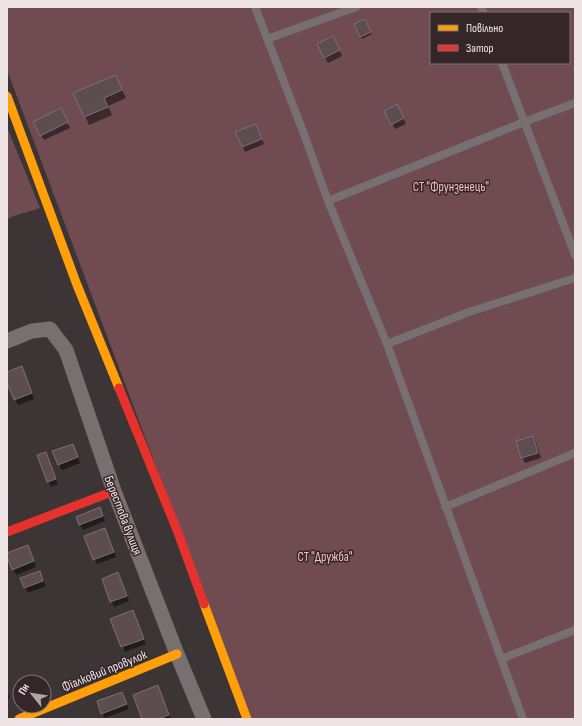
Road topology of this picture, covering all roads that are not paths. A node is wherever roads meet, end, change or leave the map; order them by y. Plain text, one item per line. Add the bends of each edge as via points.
1 (255, 7) edge
2 (356, 7) edge
3 (267, 39) junction
4 (502, 64) edge
5 (7, 96) edge
6 (575, 103) edge
7 (524, 122) junction
8 (328, 201) junction
9 (575, 255) edge
10 (575, 278) edge
11 (7, 341) edge
12 (387, 344) junction
13 (575, 453) edge
14 (114, 491) junction
15 (445, 507) junction
16 (7, 532) edge
17 (575, 630) edge
18 (177, 654) junction
19 (501, 659) junction
20 (19, 719) edge
21 (204, 719) edge
22 (247, 719) edge
23 (523, 719) edge

1 - 3 lane
2 - 3 lane
3 - 8 lane
4 - 7 lane
5 - 22 street via 74,278 177,530
6 - 7 lane
7 - 8 lane
7 - 9 lane
8 - 12 lane
10 - 12 lane via 469,312
11 - 14 street, Берестова вулиця via 32,331 50,329 66,350
12 - 15 lane
13 - 15 lane
14 - 16 street
14 - 18 street, Берестова вулиця
15 - 19 lane
17 - 19 lane
18 - 20 street, Фіалковий провулок
18 - 21 street, Берестова вулиця
19 - 23 lane

